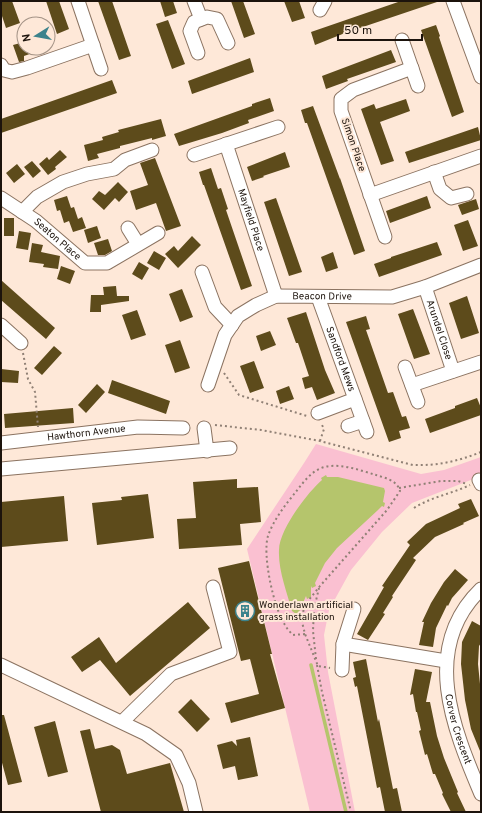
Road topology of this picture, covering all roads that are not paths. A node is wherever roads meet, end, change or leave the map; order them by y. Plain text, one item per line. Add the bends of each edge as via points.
1 (78, 1) edge
2 (194, 1) edge
3 (453, 1) edge
4 (201, 19) junction
5 (402, 40) dead end
6 (228, 43) dead end
7 (92, 45) junction
8 (198, 53) dead end
9 (478, 62) edge
10 (412, 68) junction
11 (101, 69) dead end
12 (2, 72) edge
13 (481, 77) edge
14 (418, 86) dead end
15 (278, 127) dead end
16 (226, 144) junction
17 (152, 150) dead end
18 (194, 155) dead end
19 (481, 156) edge
20 (434, 172) junction
21 (467, 194) dead end
22 (370, 195) junction
23 (1, 198) edge
24 (22, 212) junction
25 (128, 228) dead end
26 (158, 233) dead end
27 (385, 237) dead end
28 (138, 244) junction
29 (481, 265) edge
30 (202, 272) dead end
31 (424, 287) junction
32 (276, 296) junction
33 (318, 297) junction
34 (1, 325) edge
35 (232, 325) junction
36 (21, 343) road end
37 (481, 362) edge
38 (405, 367) dead end
39 (454, 371) junction
40 (208, 385) dead end
41 (412, 385) junction
42 (355, 399) junction
43 (418, 402) dead end
44 (318, 413) road end
45 (208, 426) road end
46 (348, 426) dead end
47 (175, 433) dead end
48 (1, 443) edge
49 (230, 448) dead end
50 (206, 451) junction
51 (1, 469) edge
52 (213, 587) dead end
53 (481, 589) edge
54 (354, 609) dead end
55 (343, 644) junction
56 (446, 661) junction
57 (1, 665) edge
58 (342, 670) road end
59 (122, 722) junction
60 (481, 794) edge
61 (196, 812) edge

1 - 7 street
2 - 4 street
3 - 9 street
4 - 6 street via 207,17 217,20
4 - 8 street via 194,22 190,31
5 - 10 street
7 - 11 street
7 - 12 street via 27,68
9 - 13 street
10 - 14 street
10 - 22 street, Simon Place via 352,90 341,99 341,111
15 - 16 street
16 - 18 street
16 - 32 street, Mayfield Place
17 - 24 street via 125,160 114,169 87,174 75,173 37,197
19 - 20 street
20 - 21 street via 440,189 451,198
20 - 22 street
22 - 27 street, Simon Place
23 - 24 street, Seaton Place
24 - 28 street, Seaton Place via 85,263 107,262
25 - 28 street
26 - 28 street, Seaton Place
29 - 31 street, Beacon Drive
30 - 35 street via 215,307
31 - 33 street, Beacon Drive via 392,297
31 - 39 street, Arundel Close
32 - 33 street, Beacon Drive
32 - 35 street, Beacon Drive via 244,312
33 - 42 street, Sandford Mews
34 - 36 street
35 - 40 street, Beacon Drive via 225,335
37 - 39 street, Arundel Close
38 - 41 street
39 - 41 street, Arundel Close
41 - 43 street
42 - 44 street
42 - 46 street, Sandford Mews via 365,427
45 - 50 street
47 - 48 street, Hawthorn Avenue via 138,427
49 - 50 street
50 - 51 street
52 - 59 street via 230,652 171,674
53 - 56 street, Corver Crescent via 463,610 456,623
54 - 55 street
55 - 56 street
55 - 58 street
56 - 60 street, Corver Crescent via 448,691 455,728
57 - 59 street
59 - 61 street via 146,734 176,755 189,783

